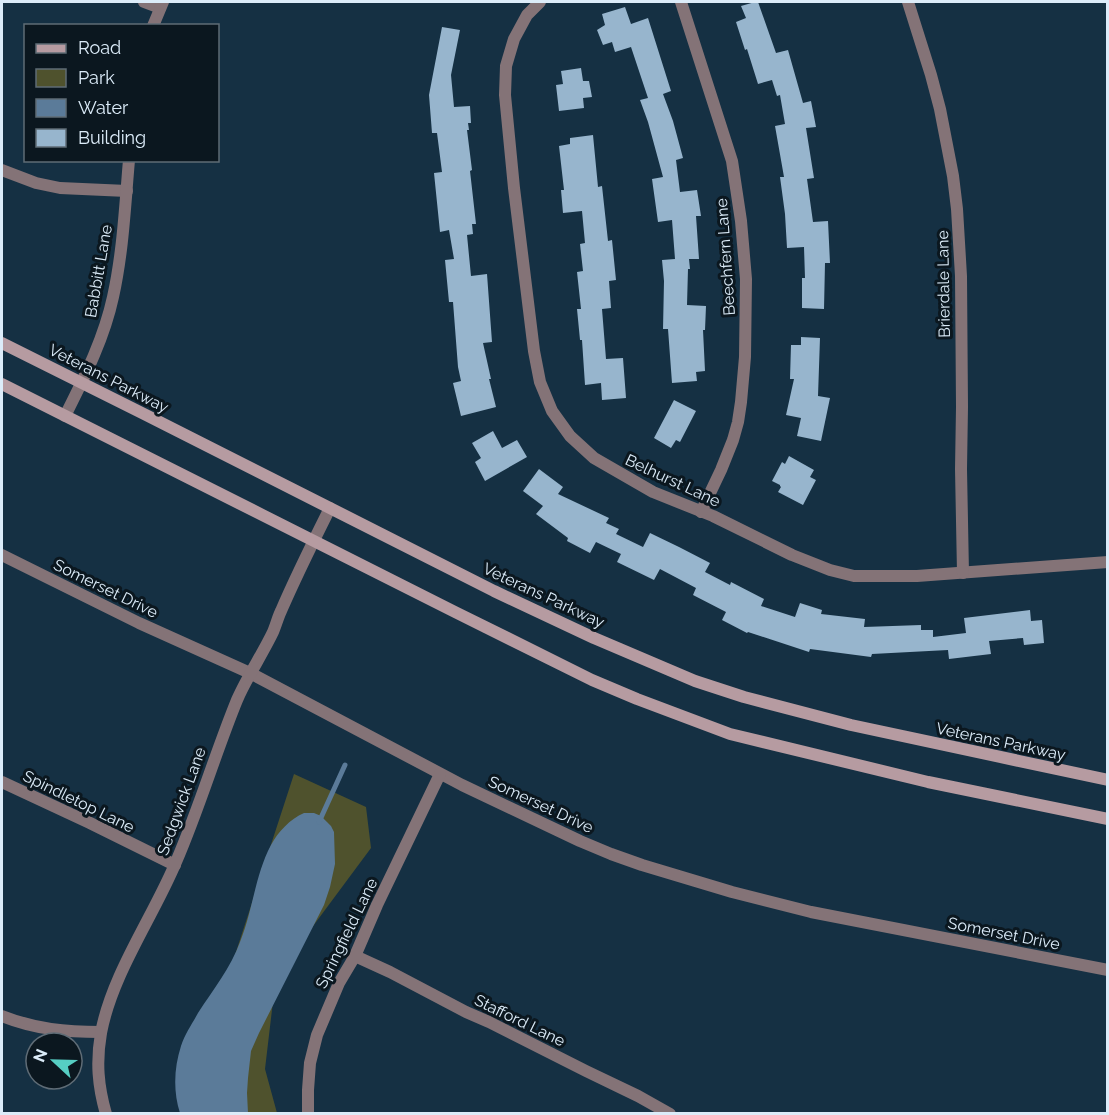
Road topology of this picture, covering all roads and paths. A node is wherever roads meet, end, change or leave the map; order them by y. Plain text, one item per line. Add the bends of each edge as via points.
1 (144, 2) edge
2 (540, 2) edge
3 (681, 2) edge
4 (908, 2) edge
5 (161, 5) edge
6 (154, 24) edge
7 (129, 162) edge
8 (2, 170) edge
9 (127, 191) junction
10 (2, 343) edge
11 (81, 382) junction
12 (2, 384) edge
13 (65, 416) junction
14 (330, 508) junction
15 (702, 512) junction
16 (314, 541) junction
17 (2, 555) edge
18 (1107, 562) edge
19 (963, 573) junction
20 (250, 673) junction
21 (440, 774) junction
22 (1107, 780) edge
23 (2, 782) edge
24 (1107, 819) edge
25 (175, 865) junction
26 (355, 956) junction
27 (1107, 970) edge
28 (2, 1016) edge
29 (101, 1032) junction
30 (106, 1113) edge
31 (309, 1113) edge
32 (670, 1113) edge

1 - 5 street
2 - 15 street, Belhurst Lane via 527,15 514,39 506,66 505,95 540,382 552,411 570,436 594,458 653,492
3 - 15 street, Beechfern Lane via 732,161 746,279 745,357 738,422
4 - 19 street, Brierdale Lane via 940,109 957,209
5 - 6 street
7 - 9 street, Babbitt Lane
8 - 9 street via 60,188
9 - 11 street, Babbitt Lane via 113,298 99,344
10 - 11 main road, Veterans Parkway
11 - 13 street, Babbitt Lane
11 - 14 main road, Veterans Parkway
12 - 13 main road
13 - 16 main road
14 - 16 street, Sedgwick Lane
14 - 22 main road, Veterans Parkway via 543,615 695,681 851,725
15 - 19 street, Belhurst Lane via 792,555 854,576
16 - 20 street, Sedgwick Lane
16 - 24 main road via 592,680 730,734 928,782
17 - 20 street, Somerset Drive
18 - 19 street, Belhurst Lane
20 - 21 street, Somerset Drive
20 - 25 street, Sedgwick Lane
21 - 26 street, Springfield Lane
21 - 27 street, Somerset Drive via 611,854 722,889 835,917
23 - 25 street, Spindletop Lane
25 - 29 street, Sedgwick Lane via 121,974
26 - 31 street, Springfield Lane via 317,1035 310,1063
26 - 32 street, Stafford Lane
28 - 29 street via 35,1028
29 - 30 street, Sedgwick Lane via 99,1086

